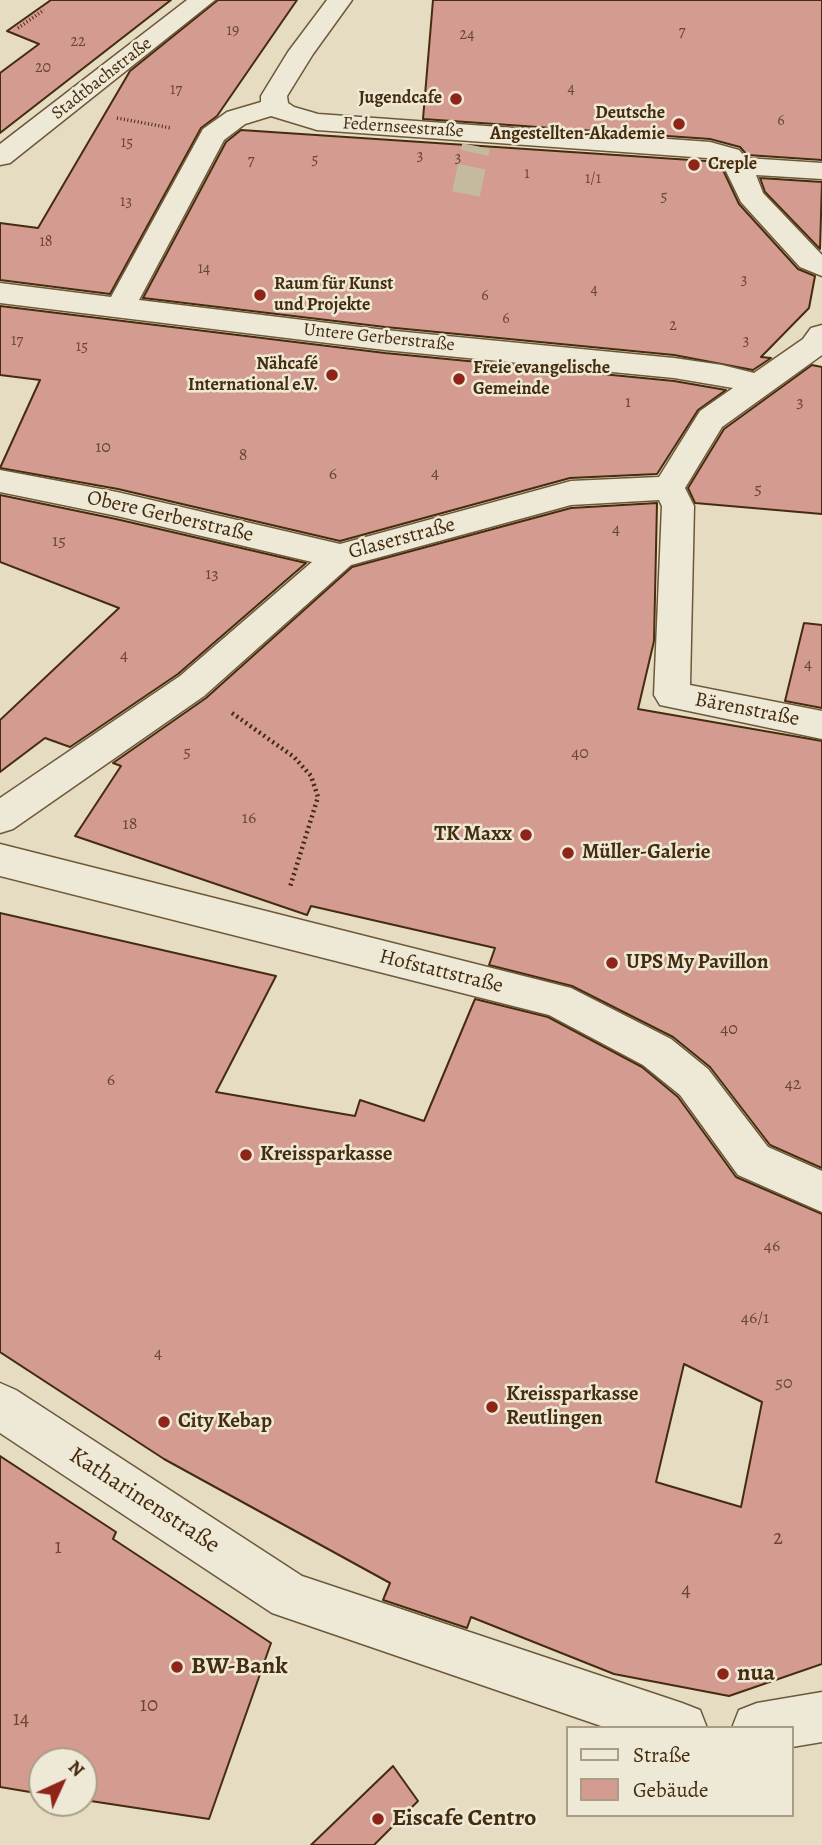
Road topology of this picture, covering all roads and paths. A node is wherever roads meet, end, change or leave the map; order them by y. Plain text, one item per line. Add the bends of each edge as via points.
1 (203, 0) edge
2 (340, 0) edge
3 (44, 10) dead end
4 (18, 28) dead end
5 (275, 106) junction
6 (65, 109) junction
7 (213, 135) junction
8 (0, 157) edge
9 (738, 166) junction
10 (822, 171) edge
11 (818, 263) edge
12 (0, 293) edge
13 (121, 306) junction
14 (822, 335) edge
15 (758, 385) junction
16 (0, 481) edge
17 (669, 488) junction
18 (340, 556) junction
19 (192, 685) junction
20 (822, 725) edge
21 (0, 818) edge
22 (0, 860) edge
23 (277, 932) junction
24 (822, 1192) edge
25 (0, 1406) edge
26 (822, 1717) edge
27 (676, 1726) edge
28 (769, 1726) edge

1 - 6 street, Stadtbachstraße
2 - 5 street via 291,66 274,96
3 - 4 path
5 - 7 street via 236,118
5 - 9 street, Federnseestraße via 317,122 477,140 710,150 729,156
6 - 7 path
6 - 8 street, Stadtbachstraße
7 - 13 street
9 - 10 street
9 - 11 street via 751,196
12 - 13 street, Untere Gerberstraße
13 - 15 street, Untere Gerberstraße via 385,340 674,368
14 - 15 street via 814,346
15 - 17 street via 711,419
16 - 18 street, Obere Gerberstraße
17 - 18 street, Glaserstraße via 571,493
17 - 20 street, Bärenstraße via 678,506 672,695
18 - 19 street, Glaserstraße
19 - 21 street, Glaserstraße
19 - 23 path via 294,757 315,786 318,797
22 - 23 street, Hofstattstraße
23 - 24 street, Hofstattstraße via 557,1000 657,1052 694,1082 752,1161
25 - 27 street, Katharinenstraße via 289,1596
26 - 28 street

